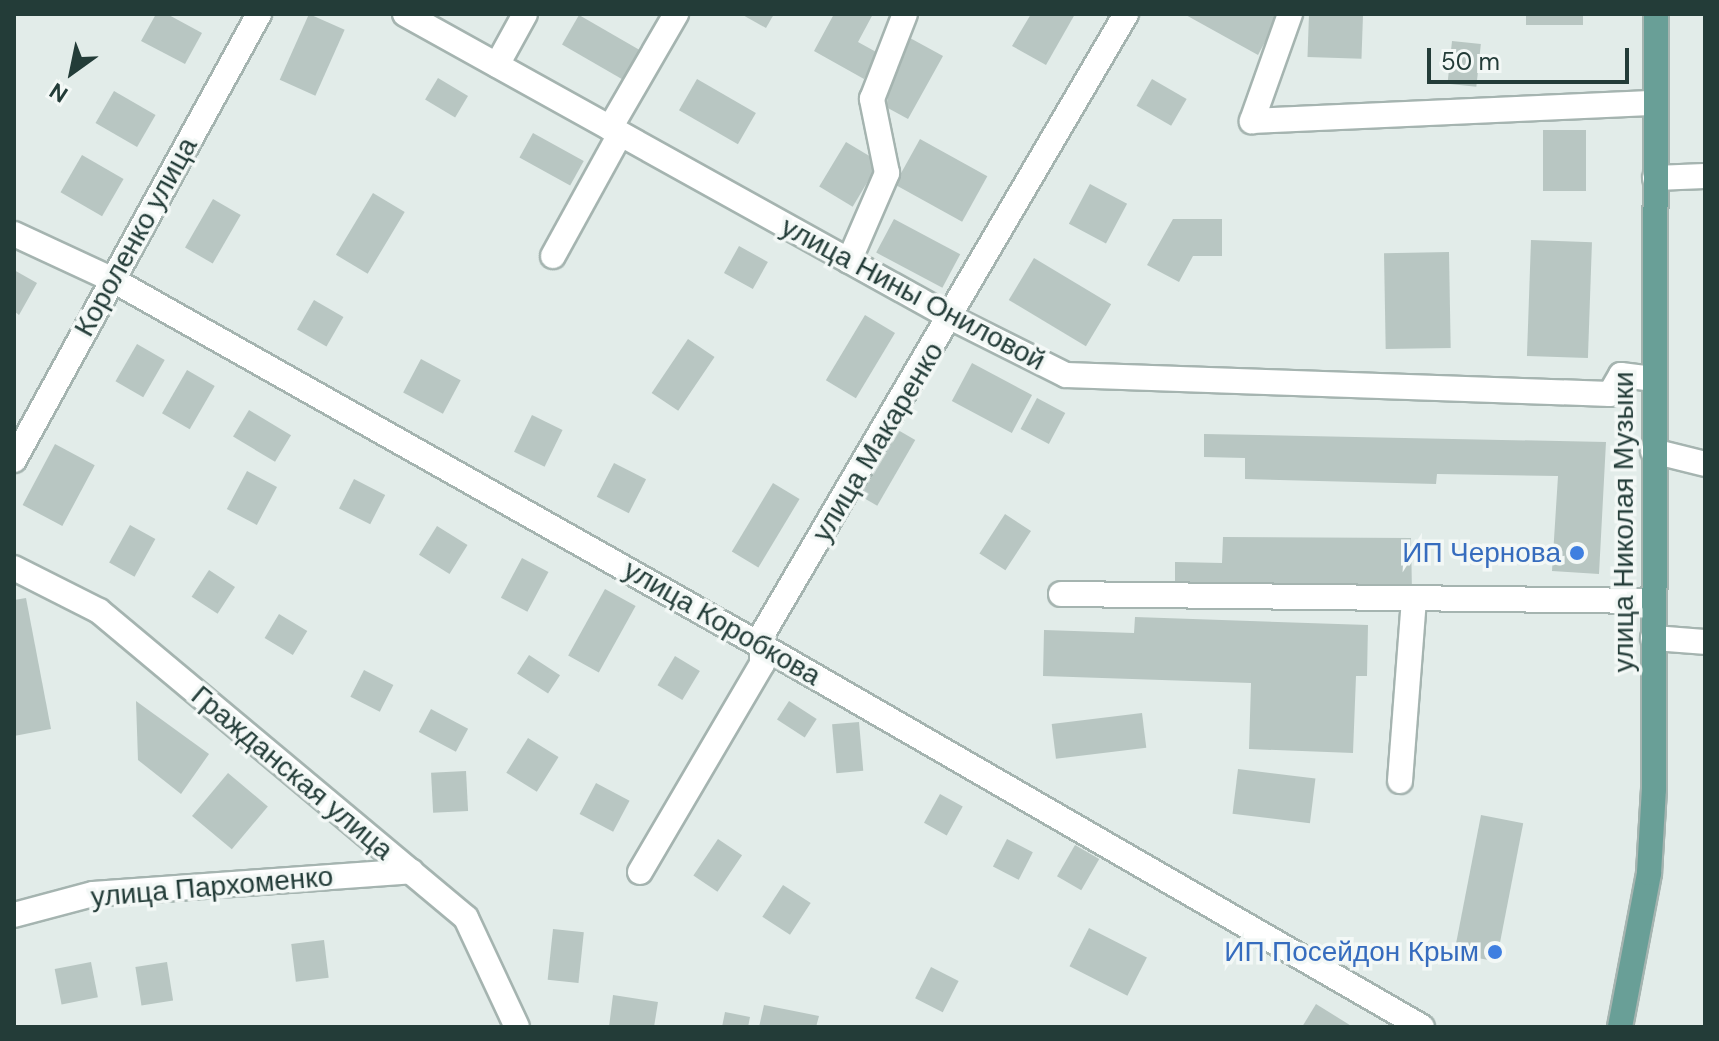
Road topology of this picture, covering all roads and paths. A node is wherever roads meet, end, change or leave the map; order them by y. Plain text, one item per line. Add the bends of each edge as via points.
1 (259, 14) edge
2 (405, 14) edge
3 (525, 14) edge
4 (676, 14) edge
5 (905, 14) edge
6 (1126, 14) edge
7 (1290, 14) edge
8 (1656, 14) edge
9 (497, 65) junction
10 (1655, 103) junction
11 (615, 131) junction
12 (1705, 176) edge
13 (1655, 178) junction
14 (14, 234) edge
15 (553, 256) dead end
16 (849, 261) junction
17 (113, 280) junction
18 (952, 318) junction
19 (1653, 379) junction
20 (1653, 451) junction
21 (14, 460) edge
22 (1705, 464) edge
23 (14, 568) edge
24 (1061, 594) dead end
25 (1414, 599) junction
26 (1654, 601) junction
27 (1653, 638) junction
28 (1705, 642) edge
29 (762, 646) junction
30 (1400, 781) dead end
31 (411, 871) junction
32 (640, 872) dead end
33 (14, 915) edge
34 (517, 1027) edge
35 (1422, 1027) edge
36 (1620, 1027) edge

1 - 17 street, Короленко улица
2 - 9 street, улица Нины Ониловой
3 - 9 street
4 - 11 street
5 - 16 street via 872,99 887,173
6 - 18 street, улица Макаренко
7 - 10 street via 1252,121
8 - 10 main road, улица Николая Музыки
9 - 11 street, улица Нины Ониловой
10 - 13 main road, улица Николая Музыки
11 - 15 street
11 - 16 street, улица Нины Ониловой
12 - 13 street
13 - 19 main road, улица Николая Музыки
14 - 17 street, улица Коробкова
16 - 18 street, улица Нины Ониловой
17 - 21 street, Короленко улица
17 - 29 street, улица Коробкова
18 - 19 street, улица Нины Ониловой via 1066,375 1610,394 1621,375
18 - 29 street, улица Макаренко via 762,635
19 - 20 main road, улица Николая Музыки
20 - 22 street
20 - 26 main road, улица Николая Музыки
23 - 31 street, Гражданская улица via 99,611 299,783
24 - 25 street
25 - 26 street
25 - 30 street
26 - 27 main road, улица Николая Музыки
27 - 28 street
27 - 36 main road, улица Николая Музыки via 1649,873
29 - 32 street, улица Макаренко via 762,664
29 - 35 street, улица Коробкова
31 - 33 street, улица Пархоменко via 93,894
31 - 34 street, Гражданская улица via 466,918

